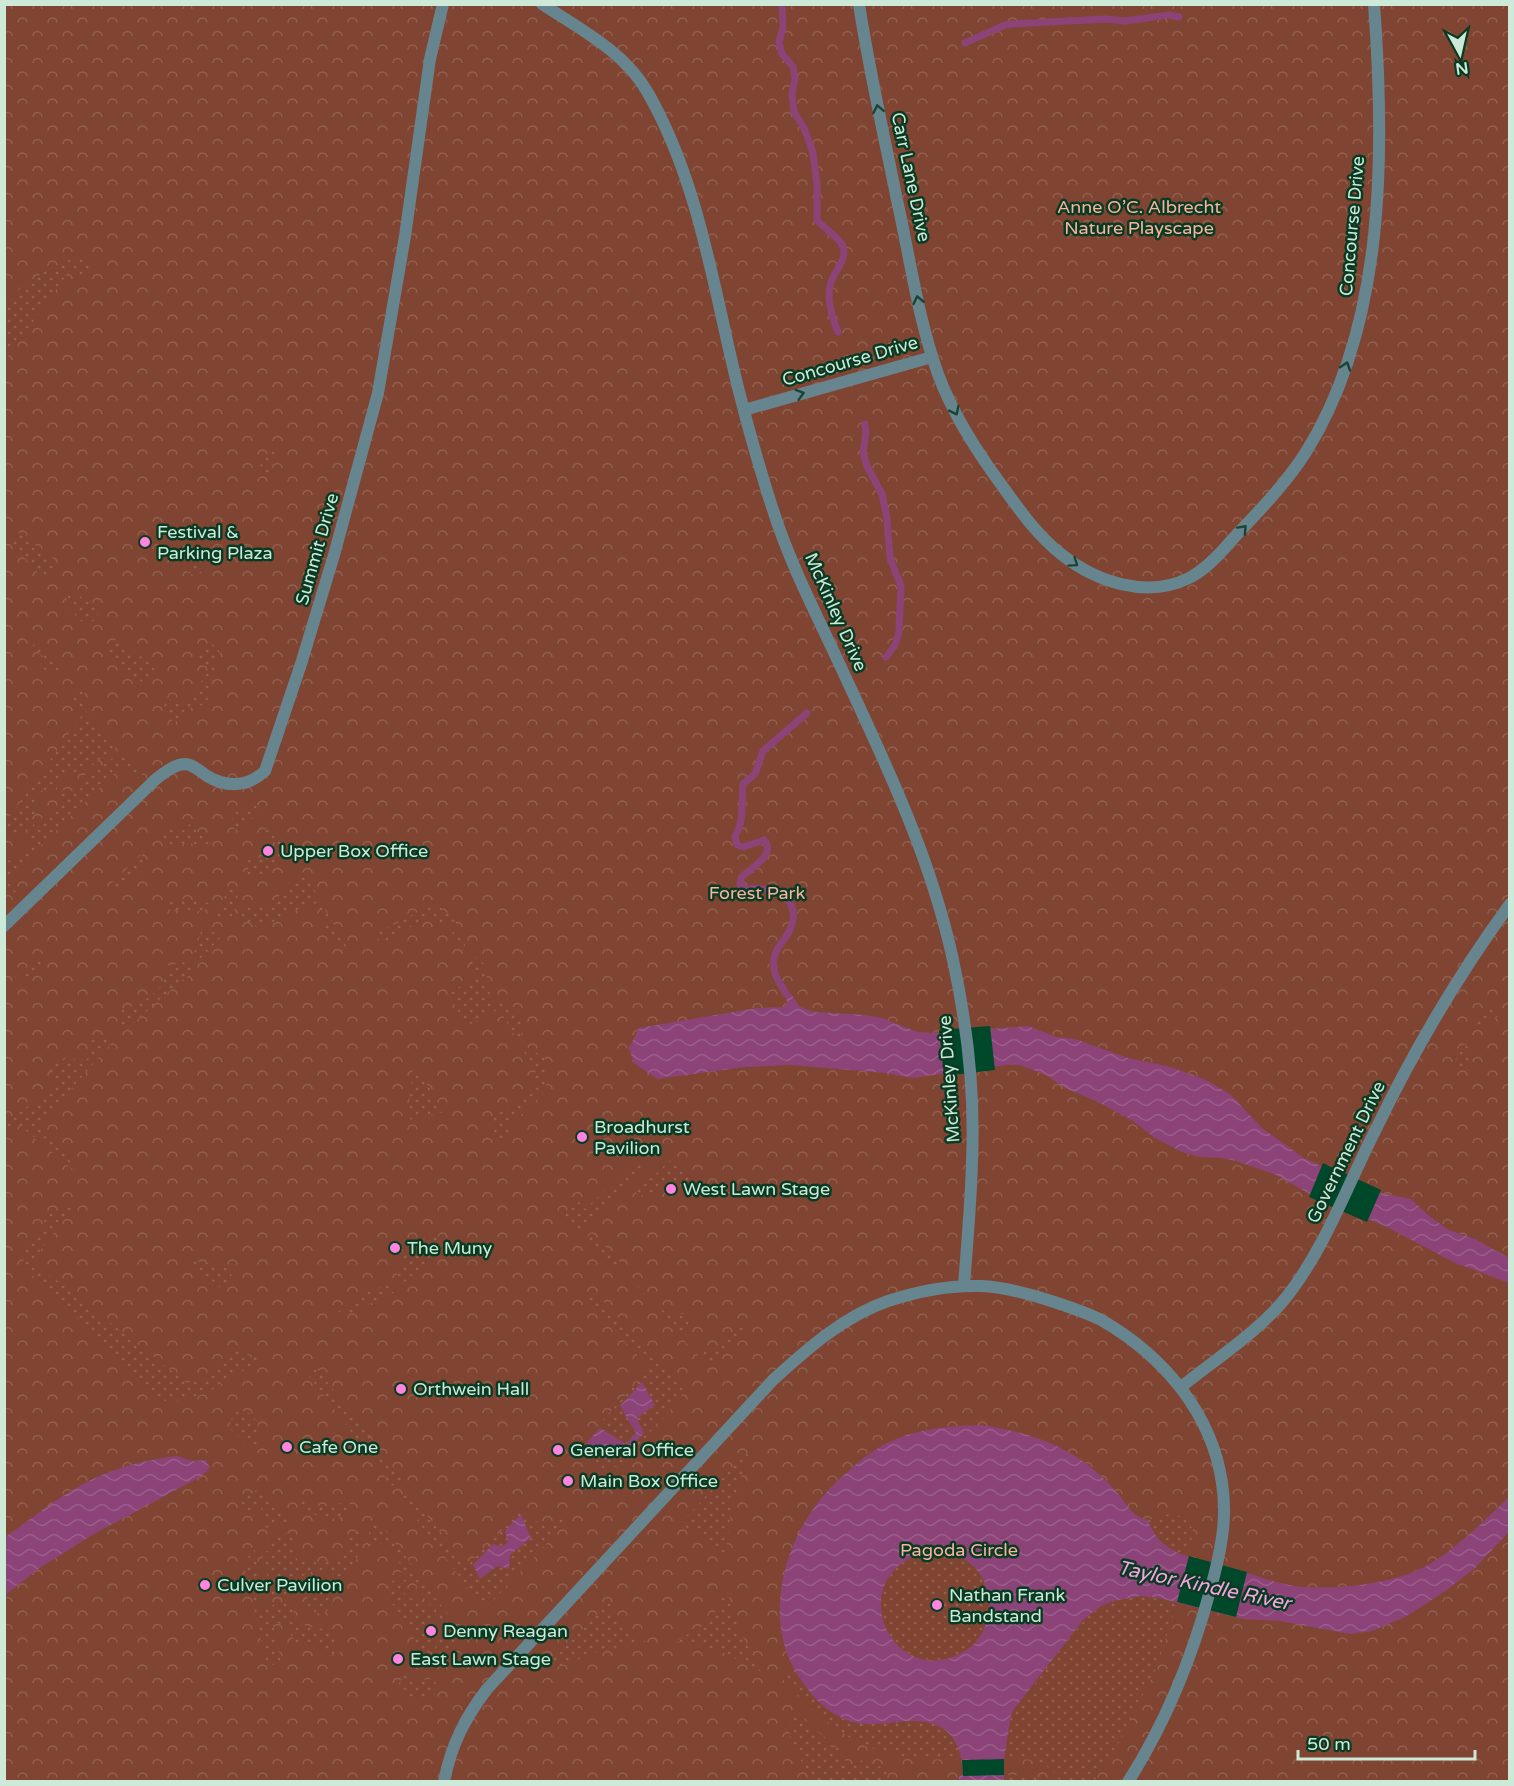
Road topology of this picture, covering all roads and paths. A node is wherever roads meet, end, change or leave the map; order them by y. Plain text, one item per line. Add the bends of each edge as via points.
1 (443, 4) edge
2 (542, 4) edge
3 (859, 4) edge
4 (1374, 4) edge
5 (932, 357) junction
6 (744, 410) junction
7 (1509, 904) edge
8 (4, 926) edge
9 (964, 1286) junction
10 (1181, 1387) junction
11 (444, 1782) edge
12 (1128, 1782) edge

1 - 8 street, Summit Drive via 428,68 378,393 334,555 271,759 255,780 239,784 214,780 186,764 166,771
2 - 6 street, McKinley Drive via 627,65 646,88 664,122 698,220
5 -> 3 street, Carr Lane Drive
5 -> 4 street, Concourse Drive via 951,404 988,466 1030,522 1061,554 1097,578 1137,587 1174,583 1206,567 1305,454 1333,400 1355,338 1368,276 1377,187
6 -> 5 street, Concourse Drive
6 - 9 street, McKinley Drive via 777,520 922,850 953,960 970,1078 972,1160
7 - 10 street, Government Drive via 1410,1062 1305,1271 1260,1323
9 - 10 street via 1030,1294 1102,1321 1132,1341
9 - 11 street via 886,1301 857,1315 801,1354 773,1380 487,1689 459,1732
10 - 12 street via 1204,1425 1219,1465 1224,1528 1187,1667

